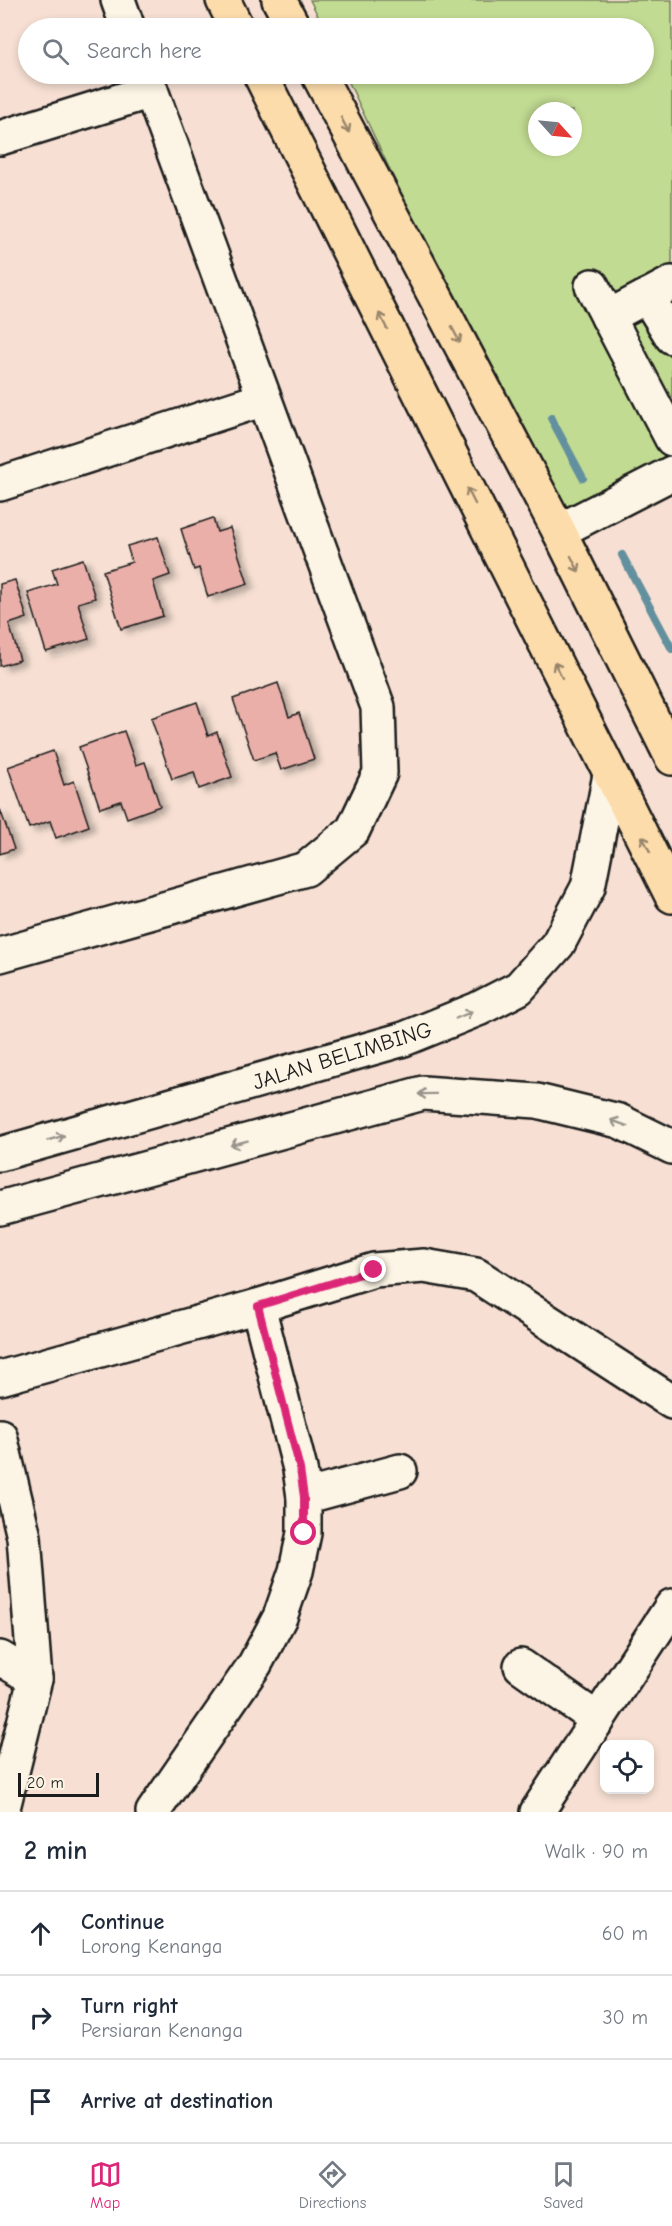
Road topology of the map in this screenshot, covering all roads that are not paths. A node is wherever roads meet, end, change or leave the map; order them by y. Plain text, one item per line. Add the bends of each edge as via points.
1 (118, 0) edge
2 (223, 0) edge
3 (279, 0) edge
4 (124, 18) edge
5 (232, 18) edge
6 (289, 18) edge
7 (143, 84) edge
8 (149, 84) edge
9 (265, 84) edge
10 (323, 84) edge
11 (0, 138) edge
12 (592, 286) dead end
13 (660, 290) edge
14 (608, 317) junction
15 (672, 337) edge
16 (264, 399) junction
17 (672, 439) edge
18 (672, 473) edge
19 (0, 484) edge
20 (559, 531) junction
21 (672, 758) edge
22 (610, 775) junction
23 (672, 897) edge
24 (0, 955) edge
25 (672, 1148) edge
26 (0, 1154) edge
27 (0, 1208) edge
28 (258, 1306) junction
29 (0, 1378) edge
30 (672, 1402) edge
31 (0, 1436) edge
32 (400, 1471) dead end
33 (304, 1497) junction
34 (672, 1606) edge
35 (0, 1658) edge
36 (521, 1666) dead end
37 (35, 1679) junction
38 (598, 1720) junction
39 (2, 1812) edge
40 (153, 1812) edge
41 (537, 1812) edge

1 - 4 street
2 - 5 main road
3 - 6 main road
7 - 11 street
8 - 16 street
22 -> 9 main road
10 -> 20 main road
12 - 14 street
13 - 14 street
13 - 15 street
14 - 17 street
16 - 19 street
16 - 24 street via 378,707 380,773 353,830 306,869
18 - 20 street
20 -> 21 main road
23 -> 22 main road
26 -> 22 street, JALAN BELIMBING via 404,1040 519,988 558,944 588,887
25 -> 27 street via 619,1121 537,1101 423,1093
28 - 29 street
28 - 30 street via 374,1270 424,1266 476,1275
28 - 33 street
31 - 37 street via 24,1537
32 - 33 street
33 - 40 street via 304,1533 280,1617 255,1664
34 - 38 street
35 - 37 street
36 - 38 street
37 - 39 street
38 - 41 street

